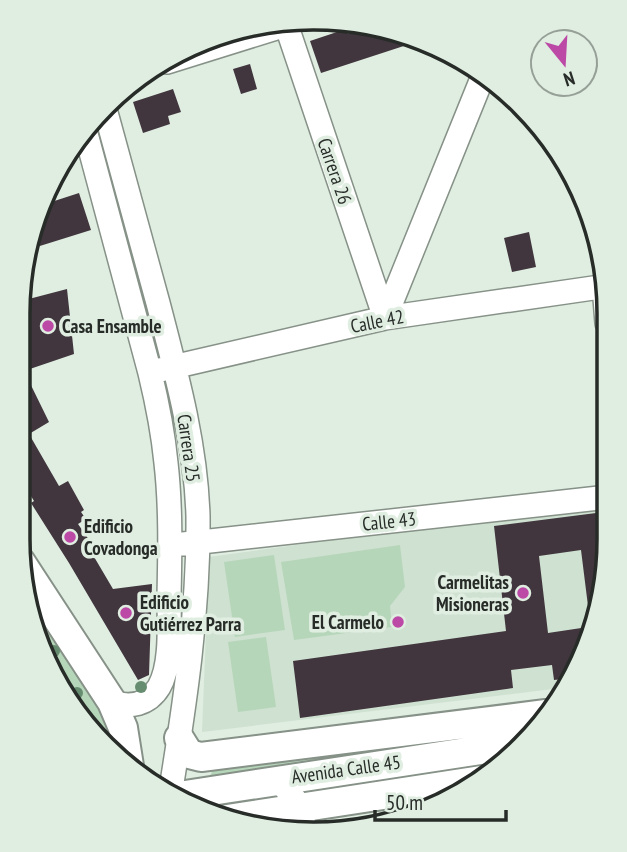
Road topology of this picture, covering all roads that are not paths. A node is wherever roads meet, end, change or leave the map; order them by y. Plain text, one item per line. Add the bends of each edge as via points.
1 (289, 31) edge
2 (479, 83) edge
3 (108, 118) edge
4 (88, 141) edge
5 (596, 287) edge
6 (385, 318) junction
7 (175, 367) junction
8 (150, 373) junction
9 (597, 498) edge
10 (197, 542) junction
11 (170, 545) junction
12 (33, 581) edge
13 (112, 702) junction
14 (536, 715) edge
15 (365, 737) junction
16 (179, 738) junction
17 (507, 746) edge
18 (127, 753) edge
19 (329, 772) junction
20 (278, 779) junction
21 (173, 784) edge
22 (450, 787) edge
23 (188, 793) edge
24 (270, 819) edge
25 (303, 819) edge

1 - 6 street, Carrera 26
2 - 6 street
3 - 7 street, Carrera 25
4 - 8 street, Carrera 25
5 - 6 street, Calle 42
6 - 7 street, Calle 42
7 - 8 street, Calle 42
7 - 10 street, Carrera 25 via 192,456
8 - 11 street, Carrera 25 via 166,461
9 - 10 street, Calle 43
10 - 11 street, Calle 43
10 - 16 street, Carrera 25 via 192,637
11 - 13 street, Carrera 25 via 169,634 160,685 138,704
12 - 13 main road
13 - 18 main road
14 - 15 main road
15 - 16 main road via 198,757 186,751
15 - 19 main road
16 - 21 street, Carrera 25
17 - 19 main road, Avenida Calle 45
19 - 20 main road, Avenida Calle 45
20 - 23 main road, Avenida Calle 45
20 - 25 street
22 - 25 main road, Avenida Calle 45
24 - 25 main road, Avenida Calle 45

